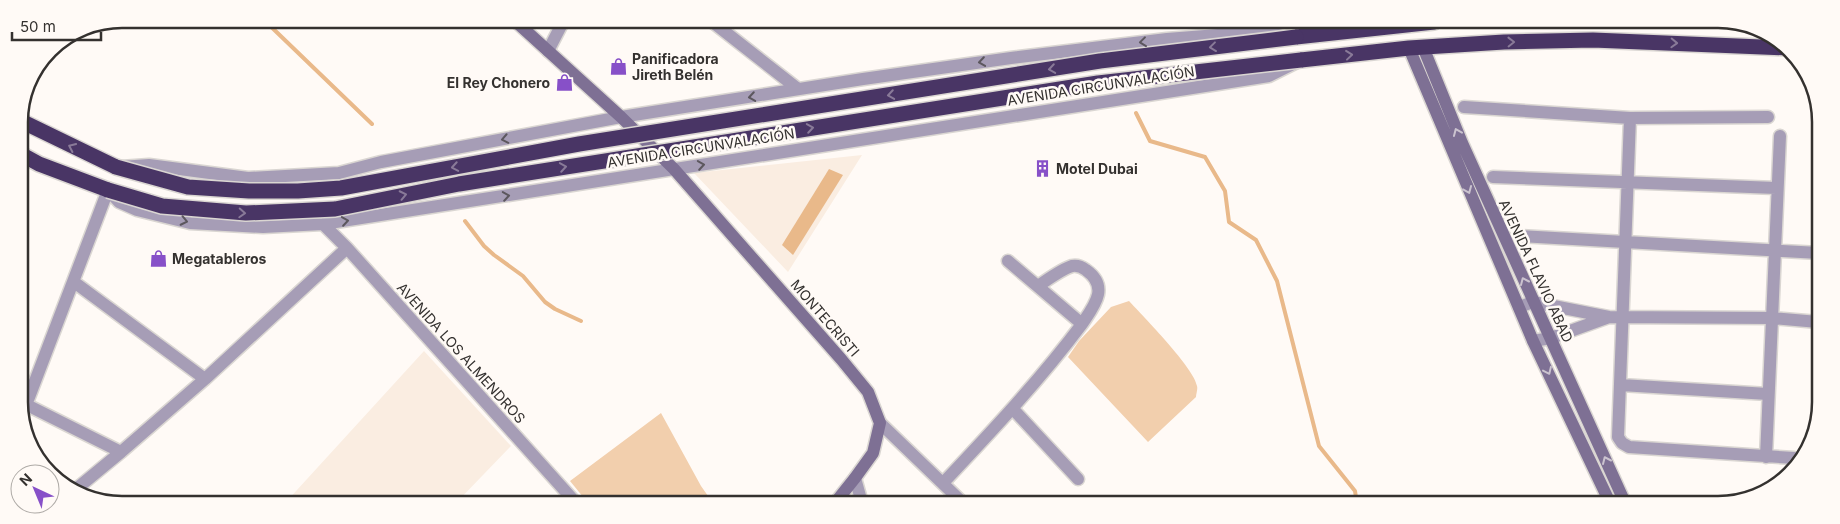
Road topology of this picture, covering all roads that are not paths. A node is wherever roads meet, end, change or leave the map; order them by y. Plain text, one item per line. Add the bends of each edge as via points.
1 (523, 28) edge
2 (560, 28) edge
3 (720, 28) edge
4 (1238, 28) edge
5 (1249, 28) edge
6 (1379, 28) edge
7 (1296, 37) junction
8 (1774, 46) edge
9 (1416, 48) junction
10 (548, 50) junction
11 (1301, 60) junction
12 (798, 89) junction
13 (1464, 107) dead end
14 (621, 117) junction
15 (1768, 117) dead end
16 (1630, 118) junction
17 (28, 124) edge
18 (1780, 136) dead end
19 (28, 158) edge
20 (116, 167) junction
21 (674, 169) junction
22 (1493, 177) dead end
23 (1627, 182) junction
24 (1776, 188) junction
25 (108, 190) junction
26 (323, 224) junction
27 (1518, 236) dead end
28 (1625, 242) junction
29 (347, 248) junction
30 (1775, 250) junction
31 (1812, 253) edge
32 (1008, 261) dead end
33 (74, 282) junction
34 (1038, 286) junction
35 (1533, 302) junction
36 (1519, 307) junction
37 (1623, 316) junction
38 (1609, 317) junction
39 (1772, 318) junction
40 (1812, 321) edge
41 (1082, 324) junction
42 (1551, 338) junction
43 (1534, 341) junction
44 (205, 379) junction
45 (1621, 385) junction
46 (28, 392) edge
47 (1768, 394) junction
48 (28, 406) edge
49 (1013, 409) junction
50 (880, 423) junction
51 (121, 452) junction
52 (1766, 457) junction
53 (1794, 458) dead end
54 (856, 478) junction
55 (1078, 479) dead end
56 (944, 482) junction
57 (79, 486) edge
58 (570, 496) edge
59 (841, 496) edge
60 (860, 496) edge
61 (957, 496) edge
62 (1607, 496) edge
63 (1622, 496) edge

1 - 10 street, MONTECRISTI
2 - 10 street
3 - 12 street
4 -> 12 street, AVENIDA CIRCUNVALACIÓN
5 - 7 street, AVENIDA CIRCUNVALACIÓN
6 - 7 highway, AVENIDA CIRCUNVALACIÓN
7 -> 20 highway, AVENIDA CIRCUNVALACIÓN, bridge via 1100,61 579,144 341,188 249,191 188,187
9 -> 8 highway, AVENIDA CIRCUNVALACIÓN via 1593,40
11 -> 9 highway, AVENIDA CIRCUNVALACIÓN
35 -> 9 street, AVENIDA FLAVIO ABAD
9 -> 36 street, AVENIDA FLAVIO ABAD
10 - 14 street, MONTECRISTI
21 -> 11 street, AVENIDA CIRCUNVALACIÓN via 1269,76
25 -> 11 highway, AVENIDA CIRCUNVALACIÓN, bridge via 162,206 246,213 335,209 468,182 1088,84
12 -> 14 street, AVENIDA CIRCUNVALACIÓN
13 - 16 street
14 -> 20 street, AVENIDA CIRCUNVALACIÓN via 381,162 339,173 248,178 149,164
14 - 21 street, MONTECRISTI
15 - 16 street
16 - 23 street
20 -> 17 highway, AVENIDA CIRCUNVALACIÓN
18 - 24 street
19 - 25 highway, AVENIDA CIRCUNVALACIÓN
26 -> 21 street, AVENIDA CIRCUNVALACIÓN
21 - 50 street, MONTECRISTI via 868,392
22 - 23 street
23 - 24 street
23 - 28 street
24 - 30 street
25 -> 26 street, AVENIDA CIRCUNVALACIÓN via 119,202 136,210 190,223 263,227
25 - 33 street
26 - 29 street, AVENIDA LOS ALMENDROS
27 - 28 street
28 - 30 street
28 - 37 street
29 - 44 street
29 - 58 street, AVENIDA LOS ALMENDROS
30 - 31 street
30 - 39 street
32 - 34 street
33 - 44 street
33 - 46 street
34 - 41 street
34 - 41 street via 1072,266 1081,266 1090,273 1099,291
35 - 36 street
35 - 38 street
35 - 42 street, AVENIDA FLAVIO ABAD
36 - 43 street, AVENIDA FLAVIO ABAD
37 - 38 street
37 - 39 street
37 - 45 street
38 - 42 street
39 - 40 street
39 - 47 street
41 - 49 street
42 - 43 street
63 -> 42 street, AVENIDA FLAVIO ABAD
43 -> 62 street, AVENIDA FLAVIO ABAD
44 - 51 street
45 - 47 street
45 - 52 street via 1618,437 1629,447
47 - 52 street
48 - 51 street
49 - 55 street
49 - 56 street
50 - 54 street via 873,453
50 - 56 street
51 - 57 street
52 - 53 street
54 - 59 street
54 - 60 street
56 - 61 street

